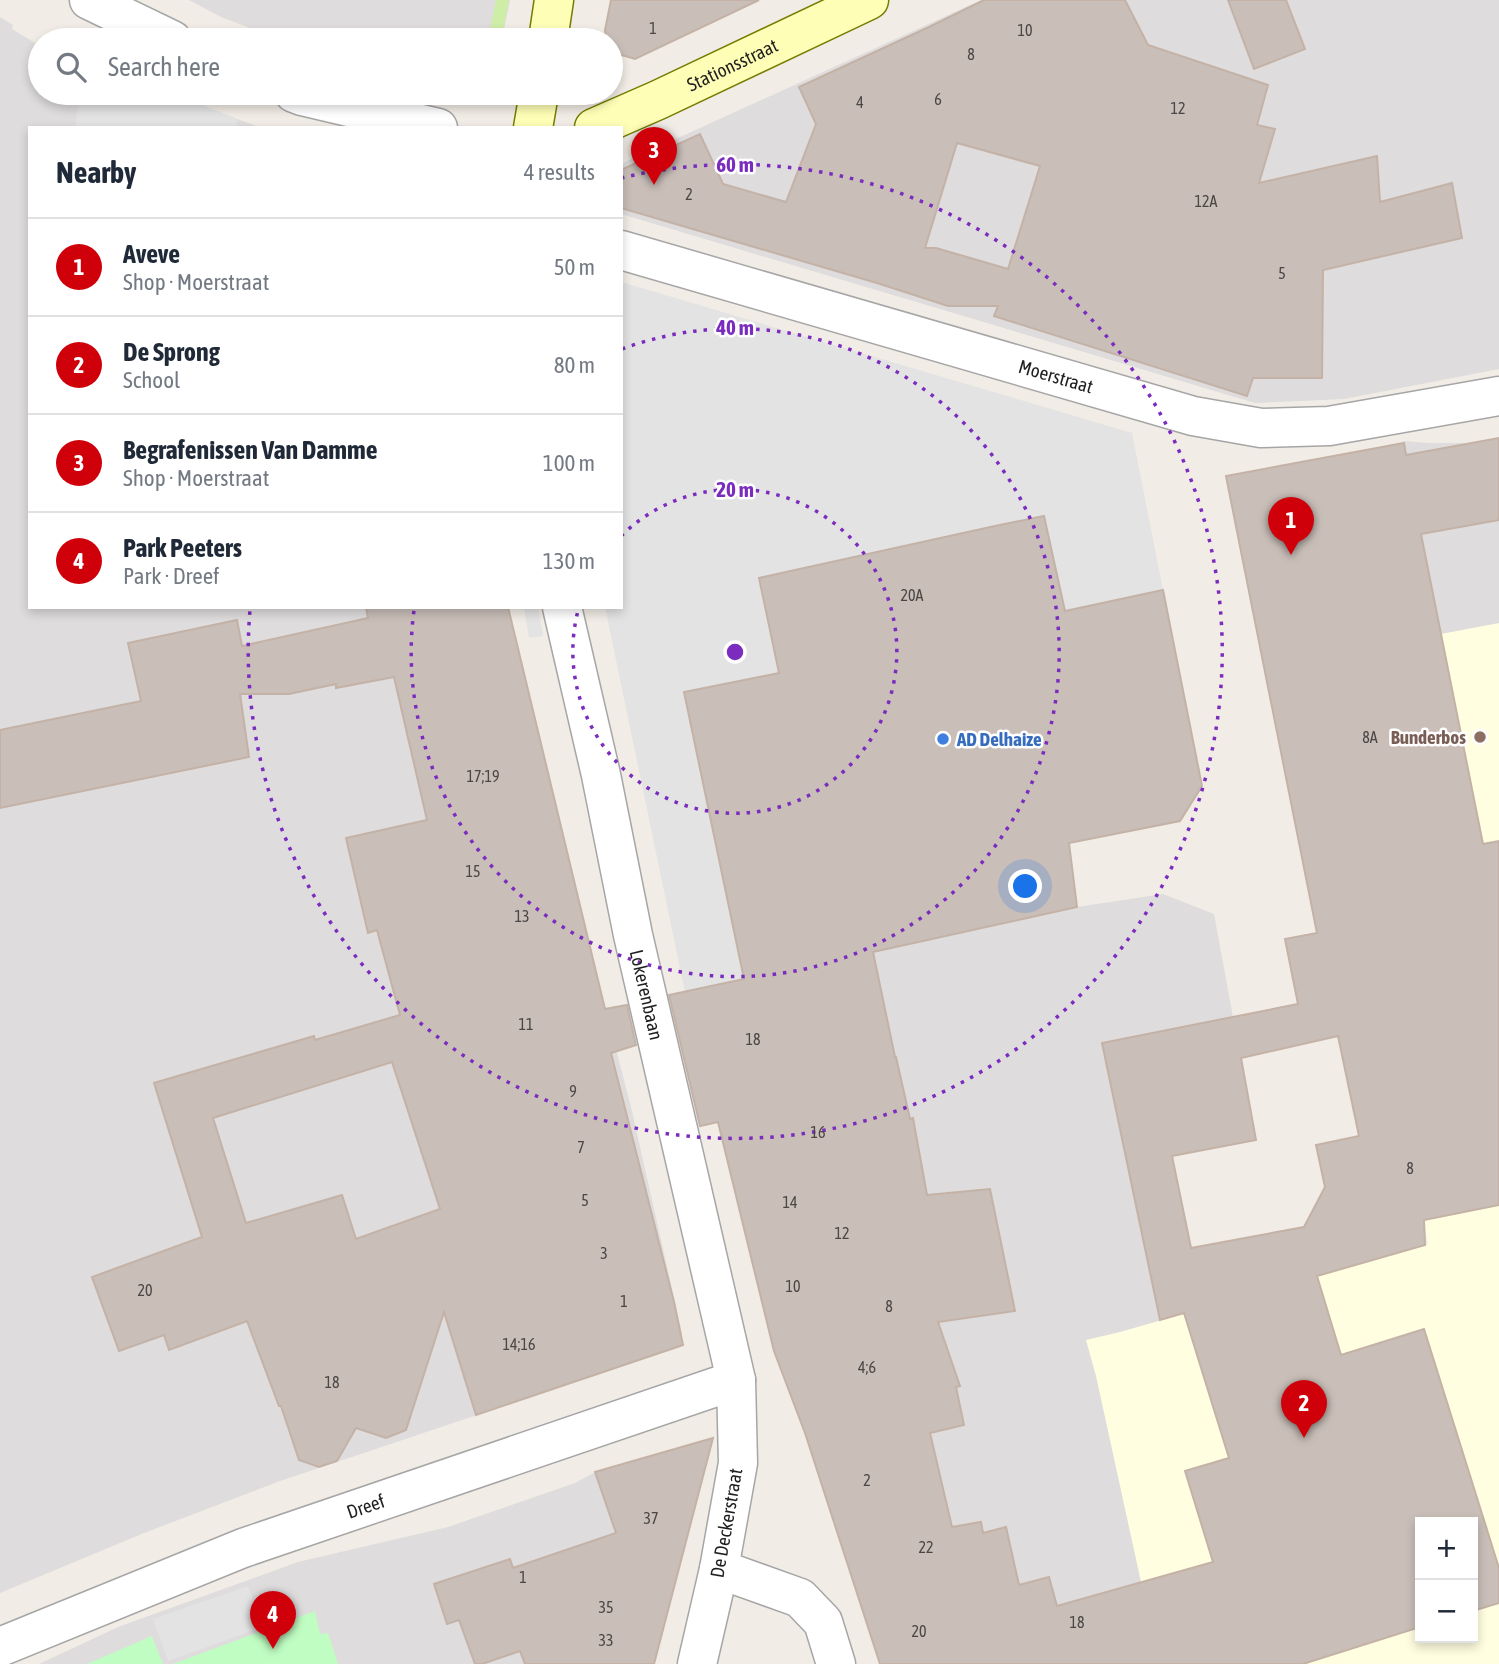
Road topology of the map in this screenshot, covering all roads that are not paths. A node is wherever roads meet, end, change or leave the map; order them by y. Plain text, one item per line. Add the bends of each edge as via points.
1 (89, 0) edge
2 (554, 0) edge
3 (869, 0) edge
4 (147, 28) edge
5 (550, 28) edge
6 (340, 105) edge
7 (537, 105) edge
8 (430, 126) edge
9 (533, 126) edge
10 (599, 126) edge
11 (623, 251) edge
12 (1499, 396) edge
13 (562, 609) edge
14 (736, 1380) junction
15 (719, 1569) junction
16 (0, 1647) edge
17 (697, 1664) edge
18 (836, 1664) edge

1 - 4 street
2 - 5 street
3 - 10 street, Stationsstraat
6 - 8 street
7 - 9 street
11 - 12 street, Moerstraat via 1193,416 1261,428 1329,426
13 - 14 street, Lokerenbaan
14 - 15 street, De Deckerstraat via 738,1463
14 - 16 street, Dreef via 243,1548
15 - 17 street, De Deckerstraat
15 - 18 street via 800,1598 822,1622

